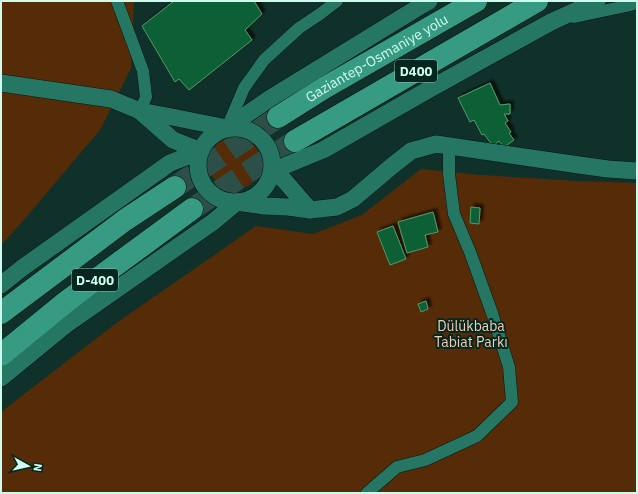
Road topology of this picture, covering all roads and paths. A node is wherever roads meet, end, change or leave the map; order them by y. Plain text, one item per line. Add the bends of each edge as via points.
1 (117, 1) edge
2 (337, 1) edge
3 (429, 1) edge
4 (476, 1) edge
5 (537, 1) edge
6 (598, 1) edge
7 (637, 2) edge
8 (552, 22) junction
9 (1, 83) edge
10 (140, 111) junction
11 (278, 117) tunnel mouth
12 (227, 128) junction
13 (294, 141) tunnel mouth
14 (449, 146) junction
15 (201, 151) junction
16 (272, 171) junction
17 (637, 171) edge
18 (175, 187) tunnel mouth
19 (237, 202) junction
20 (192, 209) tunnel mouth
21 (310, 210) junction
22 (1, 285) edge
23 (1, 313) edge
24 (1, 355) edge
25 (1, 378) edge
26 (367, 493) edge

1 - 10 street via 143,71 146,97
2 - 12 street via 299,28 264,60 244,88
3 - 12 street
4 - 11 highway, Gaziantep-Osmaniye yolu / D400
5 - 13 highway, D400
6 - 8 street
7 - 8 street
8 - 16 street via 323,150
9 - 10 street via 111,99
10 - 12 street
10 - 15 street via 173,140
12 - 15 street via 211,137
12 - 16 street via 239,127 260,136 268,146 272,158
14 - 17 street
14 - 21 street via 436,144 411,152 353,199 336,207
14 - 26 street via 449,174 454,214 492,313 509,367 512,402 477,436 425,460 397,467
15 - 19 street via 198,162 199,174 204,185 218,198
15 - 22 street via 170,163
16 - 19 street via 268,183 260,193 249,200
16 - 21 street via 284,180
18 - 23 highway, D-400 via 126,220
19 - 21 street
19 - 25 street via 213,222 67,324
20 - 24 highway, D-400 via 67,300

